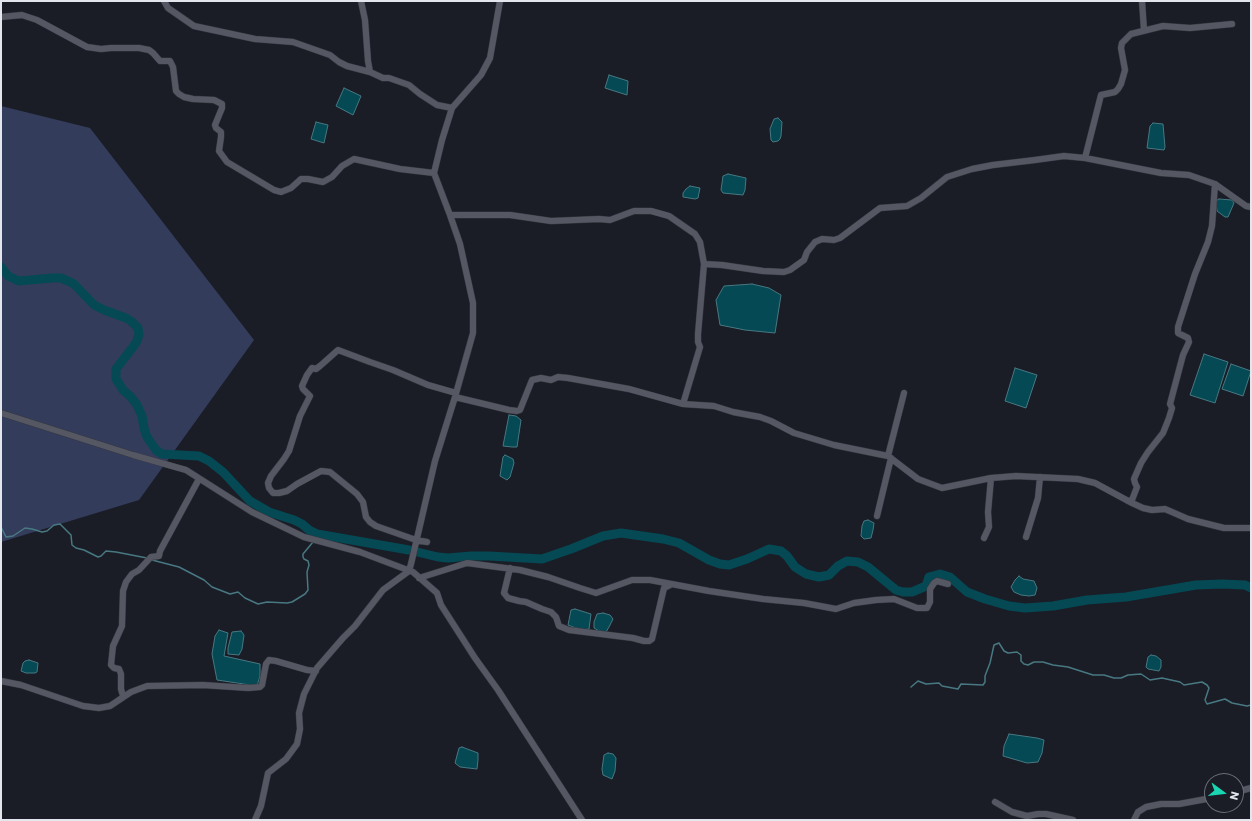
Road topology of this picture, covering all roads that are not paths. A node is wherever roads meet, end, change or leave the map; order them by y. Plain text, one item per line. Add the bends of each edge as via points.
1 (164, 1) edge
2 (362, 1) edge
3 (500, 1) edge
4 (1142, 1) edge
5 (1, 17) edge
6 (1232, 24) dead end
7 (1144, 30) junction
8 (370, 72) junction
9 (452, 108) junction
10 (1085, 158) junction
11 (434, 173) junction
12 (1216, 184) junction
13 (1251, 207) edge
14 (450, 215) junction
15 (704, 264) junction
16 (904, 393) dead end
17 (455, 395) junction
18 (683, 404) junction
19 (1, 413) edge
20 (889, 457) junction
21 (1040, 477) junction
22 (991, 478) junction
23 (198, 479) junction
24 (1128, 501) junction
25 (877, 516) dead end
26 (1251, 528) edge
27 (1026, 537) dead end
28 (984, 538) dead end
29 (427, 542) dead end
30 (416, 543) junction
31 (510, 568) junction
32 (409, 571) junction
33 (419, 578) junction
34 (948, 584) dead end
35 (670, 585) junction
36 (316, 671) junction
37 (1, 681) edge
38 (123, 696) junction
39 (1204, 800) edge
40 (995, 802) dead end
41 (255, 820) edge
42 (582, 820) edge
43 (1074, 820) edge
44 (1134, 820) edge

1 - 8 street via 168,8 194,26 255,39 293,42 330,55 347,66
2 - 8 street
3 - 9 street via 490,58 481,75
4 - 7 street
5 - 11 street via 22,15 37,20 86,47 139,48 149,50 160,61 170,61 176,91 179,94 193,99 214,100 222,104 215,125 221,137 219,151 227,162 274,190 281,192 291,188 301,179 323,182 354,159
6 - 7 street via 1190,28 1162,26
7 - 10 street via 1131,34 1122,43 1120,48 1125,70 1121,84 1115,92 1101,95
8 - 9 street via 409,85 437,105
9 - 11 street
10 - 12 street via 1161,173 1189,175
10 - 15 street via 1064,156 993,165 947,177 907,206 880,208 840,238 815,242 804,260 784,272
11 - 14 street
12 - 13 street
12 - 24 street via 1208,242 1178,327 1178,333 1189,339 1183,352 1170,404 1172,408 1163,432 1141,463 1134,479 1137,487 1135,493 1132,500
14 - 15 street via 510,215 551,221 610,220 634,211 651,211 669,216 695,234 700,242
14 - 17 street via 473,303 473,333
15 - 18 street via 698,334 700,346
16 - 20 street
17 - 18 street via 517,411 520,410 532,380 551,380 558,377 629,389
17 - 30 street via 435,461
17 - 30 street via 338,350 320,366 312,368 307,376 302,389 310,396 300,416 289,451 268,483 268,488 274,493 280,493 321,470 330,472 357,494 363,502 366,517 370,522
18 - 20 street via 714,406 760,417 794,433
19 - 23 street via 186,470
20 - 22 street via 918,479 942,488
20 - 25 street
21 - 22 street
21 - 24 street via 1084,480 1095,483
21 - 27 street via 1038,498
22 - 28 street via 989,527
23 - 32 street via 252,512 304,537 360,552
23 - 38 street via 159,556 151,557 132,574 123,591 122,626 113,646 111,665 122,674
24 - 26 street via 1152,510 1165,509 1213,526
29 - 30 street
30 - 32 street
31 - 33 street via 467,563
31 - 35 street via 596,593 632,580 650,580
31 - 35 street via 504,593 508,598 552,612 560,626 569,630 644,641 652,639 664,588
32 - 33 street
32 - 36 street via 383,590
33 - 42 street via 437,593 441,606
34 - 35 street via 934,583 930,589 930,602 927,608 917,608 894,598 836,609
36 - 38 street via 269,660 260,687 147,686
36 - 41 street via 304,694 299,713 300,729 297,744 286,759 268,772 261,806
37 - 38 street via 21,685 83,706 99,708 110,706
39 - 44 street via 1146,807 1138,812
40 - 43 street via 1012,812 1027,816 1046,814

